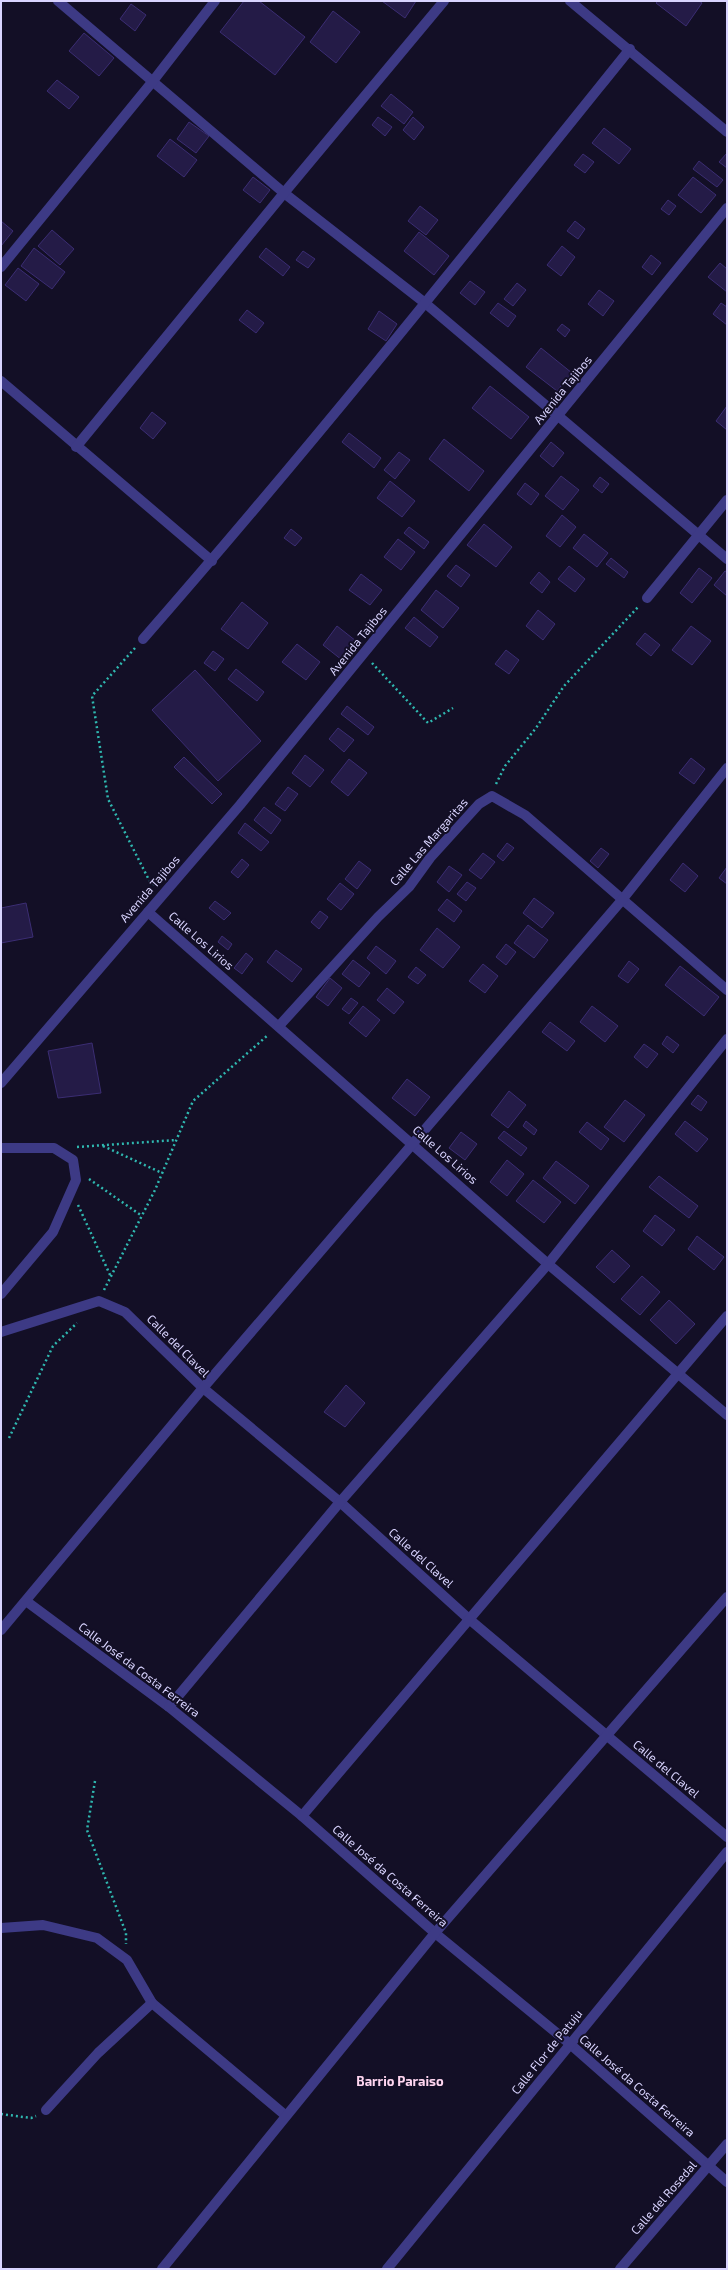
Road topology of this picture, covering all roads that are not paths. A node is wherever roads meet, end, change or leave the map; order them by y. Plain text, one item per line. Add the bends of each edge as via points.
1 (58, 1) edge
2 (215, 1) edge
3 (444, 1) edge
4 (570, 1) edge
5 (630, 49) junction
6 (153, 81) junction
7 (727, 132) edge
8 (284, 193) junction
9 (727, 208) edge
10 (1, 267) edge
11 (426, 304) junction
12 (1, 381) edge
13 (558, 417) junction
14 (76, 448) junction
15 (727, 500) edge
16 (698, 535) junction
17 (727, 559) edge
18 (212, 561) junction
19 (647, 598) road end
20 (143, 639) road end
21 (727, 768) edge
22 (622, 900) junction
23 (148, 912) junction
24 (727, 990) edge
25 (279, 1026) junction
26 (727, 1039) edge
27 (1, 1083) edge
28 (412, 1144) junction
29 (1, 1148) edge
30 (548, 1264) junction
31 (1, 1294) edge
32 (727, 1316) edge
33 (1, 1332) edge
34 (678, 1373) junction
35 (202, 1388) junction
36 (727, 1415) edge
37 (340, 1502) junction
38 (727, 1597) edge
39 (26, 1601) junction
40 (469, 1619) junction
41 (1, 1630) edge
42 (169, 1707) junction
43 (607, 1737) junction
44 (302, 1816) junction
45 (727, 1836) edge
46 (727, 1852) edge
47 (1, 1928) edge
48 (435, 1933) junction
49 (152, 2002) junction
50 (570, 2044) junction
51 (46, 2110) road end
52 (285, 2115) junction
53 (727, 2144) edge
54 (708, 2166) junction
55 (727, 2182) edge
56 (162, 2269) edge
57 (387, 2269) edge
58 (620, 2269) edge

1 - 6 street
2 - 6 street
3 - 8 street
4 - 5 street
5 - 7 street
5 - 11 street
6 - 8 street
6 - 10 street
8 - 11 street
8 - 14 street
9 - 13 street, Avenida Tajibos
11 - 13 street
11 - 18 street
12 - 14 street
13 - 16 street
13 - 23 street, Avenida Tajibos via 240,805
14 - 18 street
15 - 16 street
16 - 17 street
16 - 19 street
18 - 20 street
21 - 22 street
22 - 24 street
22 - 25 street, Calle Las Margaritas via 525,815 492,796 479,804 430,858 409,887 378,917
22 - 28 street
23 - 25 street, Calle Los Lirios
23 - 27 street, Avenida Tajibos
25 - 28 street, Calle Los Lirios
26 - 30 street
28 - 30 street, Calle Los Lirios
28 - 35 street
29 - 31 street via 54,1148 73,1160 76,1180 53,1232
30 - 34 street, Calle Los Lirios
30 - 37 street
32 - 34 street
33 - 35 street, Calle del Clavel via 99,1301 125,1312
34 - 36 street, Calle Los Lirios
34 - 40 street
35 - 37 street, Calle del Clavel
35 - 39 street
37 - 40 street, Calle del Clavel
37 - 42 street
38 - 43 street
39 - 41 street
39 - 42 street, Calle José da Costa Ferreira
40 - 43 street, Calle del Clavel
40 - 44 street
42 - 44 street, Calle José da Costa Ferreira
43 - 45 street, Calle del Clavel
43 - 48 street
44 - 48 street, Calle José da Costa Ferreira
46 - 50 street, Calle Flor de Patuju
47 - 49 street via 43,1925 97,1938 127,1960
48 - 50 street, Calle José da Costa Ferreira
48 - 52 street
49 - 51 street via 98,2053
49 - 52 street
50 - 54 street, Calle José da Costa Ferreira
50 - 57 street, Calle Flor de Patuju
52 - 56 street
53 - 54 street, Calle del Rosedal
54 - 55 street, Calle José da Costa Ferreira
54 - 58 street, Calle del Rosedal

